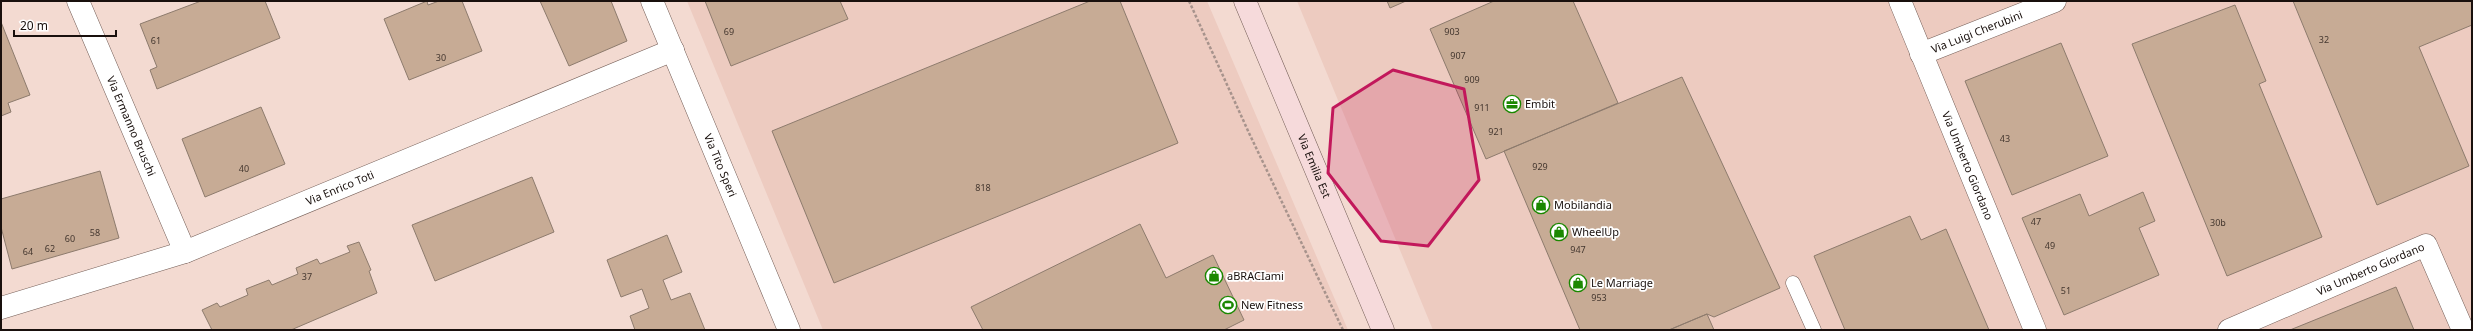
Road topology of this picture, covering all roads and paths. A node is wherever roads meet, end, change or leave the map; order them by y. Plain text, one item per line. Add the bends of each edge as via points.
1 (78, 1) edge
2 (652, 1) edge
3 (1189, 1) edge
4 (1900, 1) edge
5 (2055, 1) edge
6 (1247, 2) edge
7 (673, 50) junction
8 (1920, 54) junction
9 (184, 252) junction
10 (1793, 283) dead end
11 (1, 308) edge
12 (789, 330) edge
13 (1343, 330) edge
14 (1383, 330) edge
15 (1814, 330) edge
16 (2035, 330) edge
17 (2229, 330) edge
18 (2463, 330) edge

1 - 9 street, Via Ermanno Bruschi
2 - 7 street, Via Tito Speri
3 - 13 path
4 - 8 street, Via Umberto Giordano
5 - 8 street, Via Luigi Cherubini
6 - 14 main road, Via Emilia Est
7 - 9 street, Via Enrico Toti
7 - 12 street, Via Tito Speri
8 - 16 street, Via Umberto Giordano
9 - 11 street, Via Enrico Toti
10 - 15 lane
17 - 18 street, Via Umberto Giordano via 2426,245

